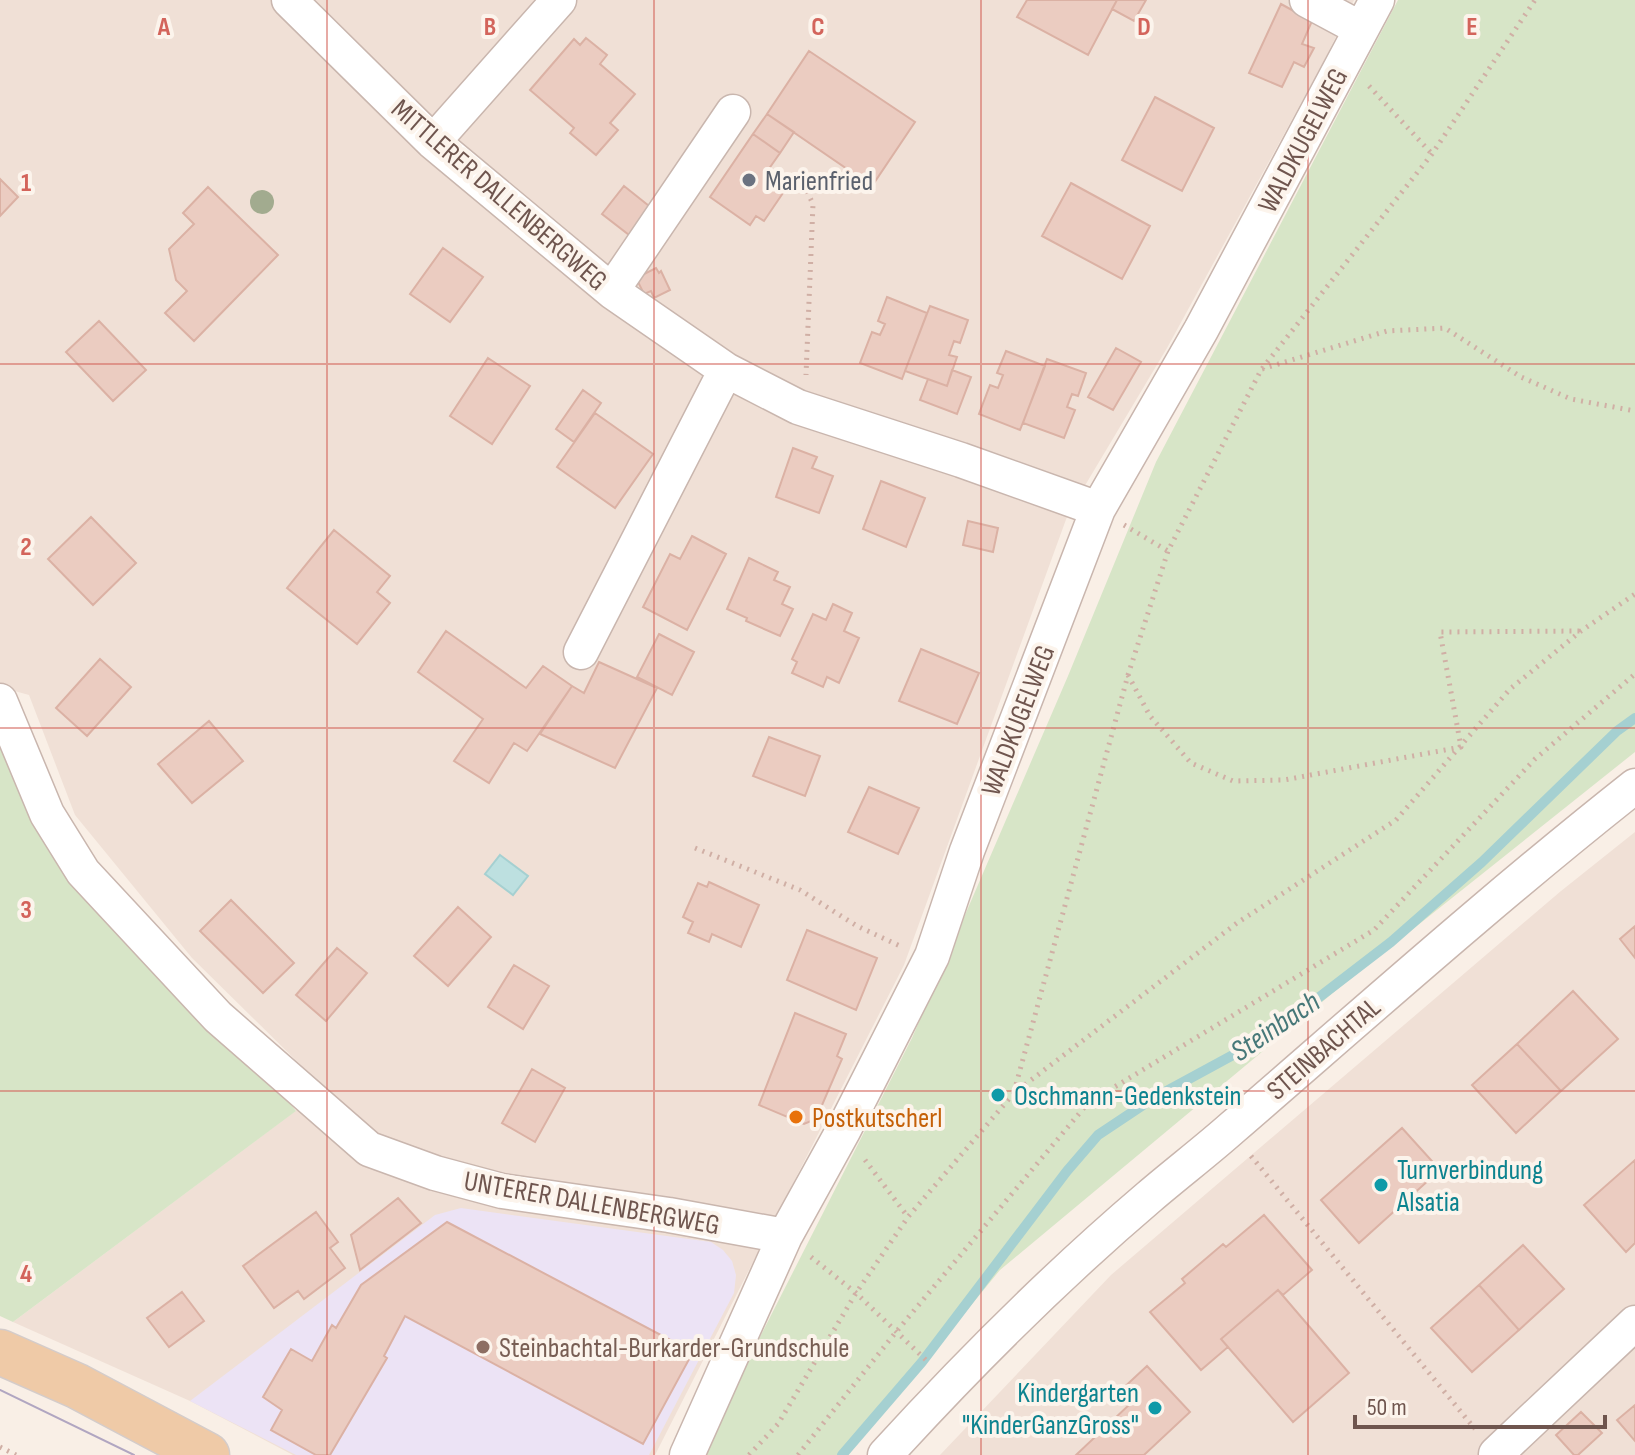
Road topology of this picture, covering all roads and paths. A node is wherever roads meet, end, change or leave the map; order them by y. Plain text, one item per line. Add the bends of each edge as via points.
1 (289, 0) edge
2 (559, 0) edge
3 (1307, 0) edge
4 (1535, 0) edge
5 (1361, 29) edge
6 (733, 112) dead end
7 (433, 142) junction
8 (1432, 154) junction
9 (800, 177) dead end
10 (613, 292) junction
11 (726, 370) junction
12 (1261, 370) junction
13 (798, 407) junction
14 (1635, 411) edge
15 (1098, 509) junction
16 (1168, 551) junction
17 (1635, 594) edge
18 (1581, 631) junction
19 (581, 652) dead end
20 (1635, 674) edge
21 (1128, 675) junction
22 (1, 708) edge
23 (1461, 747) junction
24 (1635, 786) edge
25 (695, 848) dead end
26 (893, 944) dead end
27 (1014, 1093) junction
28 (1230, 1130) junction
29 (843, 1131) junction
30 (908, 1217) junction
31 (785, 1236) junction
32 (856, 1293) junction
33 (1635, 1323) edge
34 (896, 1332) junction
35 (0, 1352) edge
36 (930, 1364) dead end
37 (0, 1447) edge
38 (1496, 1454) edge
39 (16, 1455) edge
40 (207, 1455) edge
41 (687, 1455) edge
42 (749, 1455) edge
43 (798, 1455) edge
44 (885, 1455) edge

1 - 7 street, MITTLERER DALLENBERGWEG
2 - 7 street
3 - 5 street
4 - 8 path
5 - 8 path via 1390,110
5 - 15 street, WALDKUGELWEG via 1201,330
6 - 10 street
7 - 10 street, MITTLERER DALLENBERGWEG
8 - 12 path
9 - 13 path via 813,204 805,384
10 - 11 street, MITTLERER DALLENBERGWEG
11 - 13 street, MITTLERER DALLENBERGWEG
11 - 19 street
12 - 14 path via 1387,331 1445,328 1521,377 1571,399
12 - 16 path
13 - 15 street, MITTLERER DALLENBERGWEG
15 - 16 path
15 - 29 street, WALDKUGELWEG via 932,956
16 - 21 path
17 - 18 path
18 - 23 path via 1510,689
18 - 23 path via 1440,632
20 - 34 path via 1535,759 1374,930 1088,1103
21 - 23 path via 1150,716 1191,763 1233,781 1284,780
21 - 27 path
22 - 31 street, UNTERER DALLENBERGWEG via 47,814 83,872 218,1017 369,1149 502,1191
23 - 27 path via 1396,820 1237,923
24 - 28 street, STEINBACHTAL via 1429,955
25 - 26 path via 800,890
27 - 30 path
28 - 38 path
28 - 44 street, STEINBACHTAL via 1021,1313
29 - 30 path
29 - 31 street, WALDKUGELWEG
30 - 32 path
31 - 32 path
31 - 41 street, WALDKUGELWEG
32 - 34 path
32 - 42 path via 778,1424
33 - 38 street
34 - 36 path
34 - 43 path
35 - 40 main road
37 - 39 path

